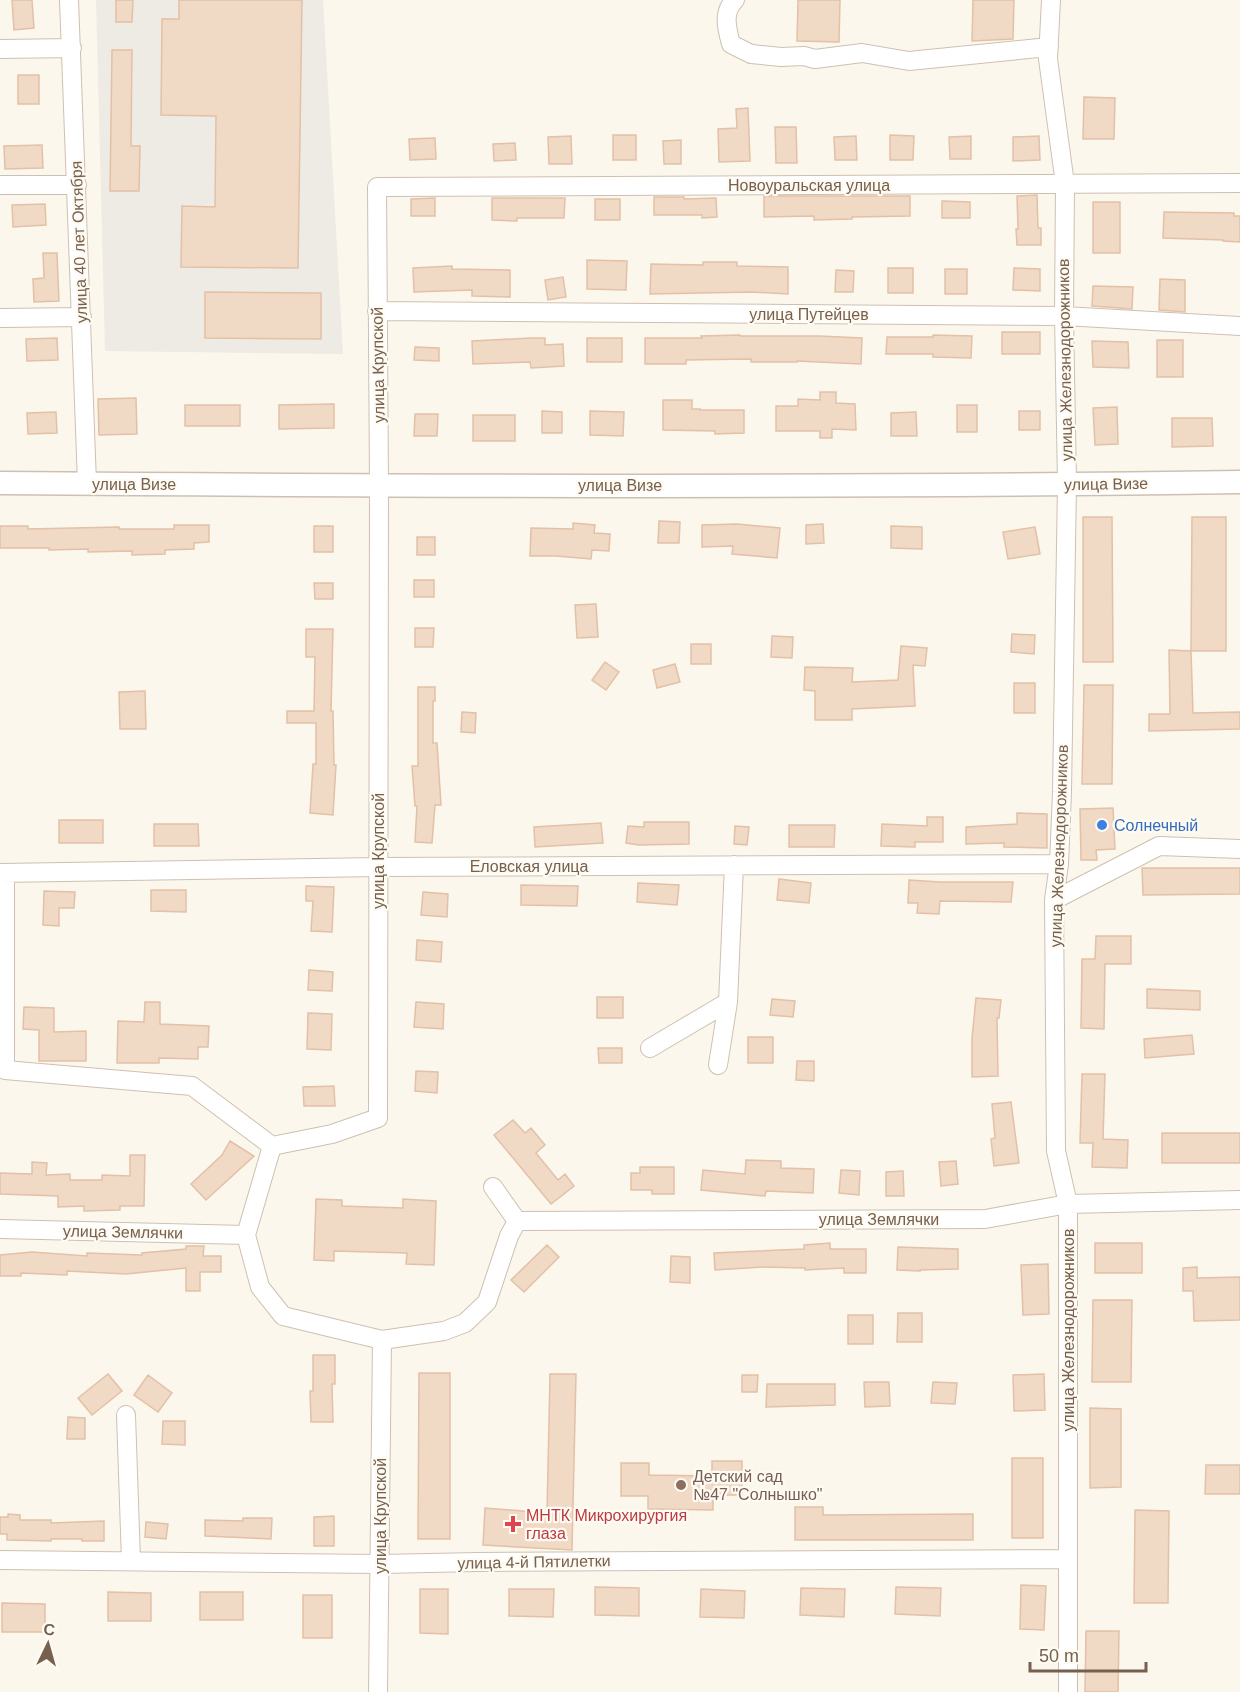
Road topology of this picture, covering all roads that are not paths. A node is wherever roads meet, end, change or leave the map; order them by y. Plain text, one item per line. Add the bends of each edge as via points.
1 (69, 0) edge
2 (735, 0) edge
3 (1051, 0) edge
4 (1049, 47) junction
5 (72, 48) junction
6 (0, 49) edge
7 (1240, 183) edge
8 (1065, 184) junction
9 (0, 185) edge
10 (77, 185) junction
11 (377, 187) joint
12 (377, 311) junction
13 (1064, 316) junction
14 (82, 317) junction
15 (0, 318) edge
16 (1240, 326) edge
17 (1240, 482) edge
18 (0, 483) edge
19 (87, 483) junction
20 (1067, 484) junction
21 (379, 486) junction
22 (1240, 849) edge
23 (1059, 864) junction
24 (734, 866) junction
25 (378, 867) junction
26 (2, 873) edge
27 (1054, 900) junction
28 (728, 1002) junction
29 (650, 1048) dead end
30 (718, 1065) dead end
31 (272, 1146) junction
32 (493, 1186) dead end
33 (1240, 1200) edge
34 (1068, 1204) junction
35 (517, 1221) junction
36 (0, 1229) edge
37 (246, 1235) junction
38 (381, 1341) junction
39 (126, 1415) dead end
40 (1068, 1559) junction
41 (0, 1560) edge
42 (131, 1561) junction
43 (380, 1564) junction
44 (378, 1692) edge
45 (1068, 1692) edge

1 - 5 street, улица 40 лет Октября
2 - 4 street via 729,6 726,25 731,44 751,54 815,59 862,53 909,61
3 - 4 street, улица Железнодорожников
4 - 8 street, улица Железнодорожников
5 - 6 street
5 - 10 street, улица 40 лет Октября
7 - 8 street, Новоуральская улица
8 - 11 street, Новоуральская улица
8 - 13 street, улица Железнодорожников
9 - 10 street
10 - 14 street, улица 40 лет Октября
11 - 12 street, улица Крупской
12 - 13 street, улица Путейцев
12 - 21 street, улица Крупской
13 - 16 street, улица Путейцев
13 - 20 street, улица Железнодорожников
14 - 15 street
14 - 19 street, улица 40 лет Октября
17 - 20 street, улица Визе
18 - 19 street, улица Визе
19 - 21 street, улица Визе
20 - 21 street, улица Визе
20 - 23 street, улица Железнодорожников
21 - 25 street, улица Крупской
22 - 27 street via 1159,846
23 - 24 street, Еловская улица
23 - 27 street, улица Железнодорожников
24 - 25 street, Еловская улица
24 - 28 street
25 - 26 street, Еловская улица
25 - 31 street, улица Крупской via 378,1118 332,1134
26 - 31 street via 5,1070 192,1086
27 - 34 street, улица Железнодорожников via 1056,1151
28 - 29 street
28 - 30 street
31 - 37 street
32 - 35 street
33 - 34 street, улица Землячки
34 - 35 street, улица Землячки via 985,1219
34 - 40 street, улица Железнодорожников
35 - 38 street via 487,1302 465,1323 444,1331
36 - 37 street, улица Землячки
37 - 38 street via 260,1287 283,1316
38 - 43 street, улица Крупской
39 - 42 street
40 - 43 street, улица 4-й Пятилетки
40 - 45 street, улица Железнодорожников
41 - 42 street, улица 4-й Пятилетки
42 - 43 street, улица 4-й Пятилетки
43 - 44 street, улица Крупской

